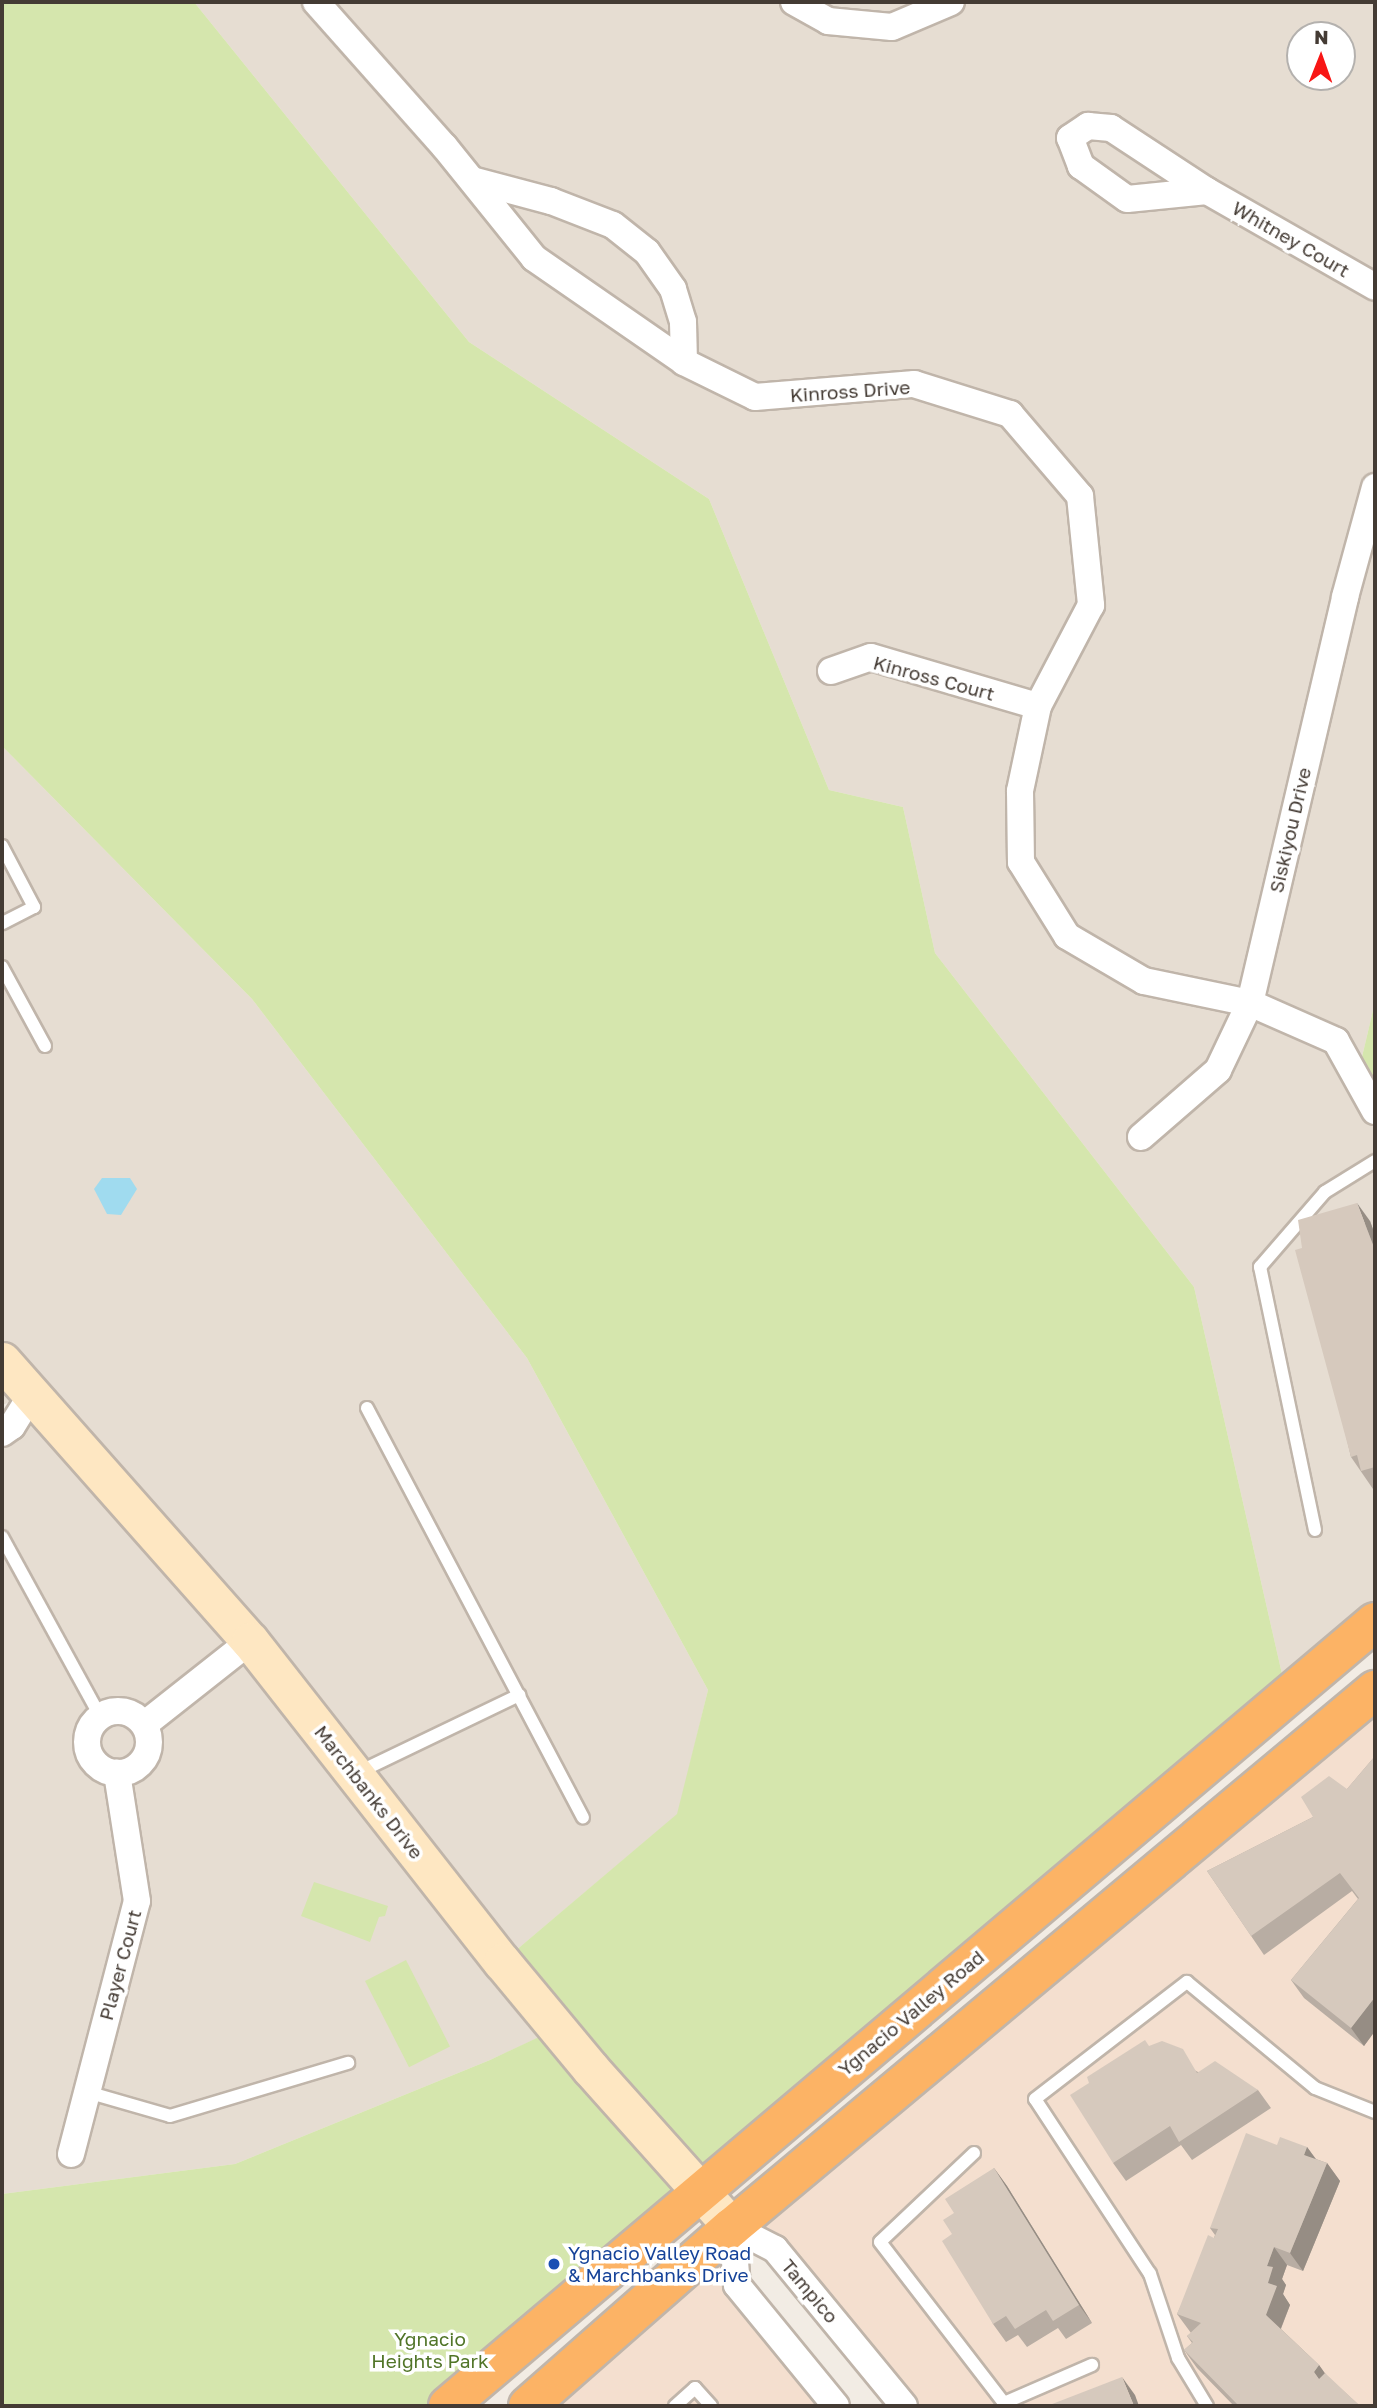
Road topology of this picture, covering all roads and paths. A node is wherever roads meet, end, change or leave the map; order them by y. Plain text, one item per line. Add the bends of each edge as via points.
1 (316, 2) edge
2 (794, 2) edge
3 (951, 2) edge
4 (472, 180) junction
5 (1207, 191) dead end
6 (1375, 287) edge
7 (684, 362) junction
8 (1375, 487) edge
9 (831, 671) dead end
10 (1038, 706) junction
11 (2, 846) edge
12 (2, 923) edge
13 (2, 967) edge
14 (1250, 1003) junction
15 (45, 1046) dead end
16 (1375, 1111) edge
17 (1141, 1137) dead end
18 (1375, 1161) edge
19 (2, 1361) edge
20 (16, 1400) edge
21 (367, 1408) dead end
22 (2, 1433) edge
23 (1315, 1530) dead end
24 (2, 1537) edge
25 (1375, 1622) edge
26 (250, 1641) junction
27 (1375, 1690) edge
28 (519, 1695) junction
29 (100, 1716) junction
30 (145, 1724) junction
31 (117, 1773) junction
32 (356, 1774) junction
33 (583, 1816) dead end
34 (348, 2063) dead end
35 (87, 2092) junction
36 (1375, 2112) edge
37 (974, 2153) dead end
38 (71, 2154) dead end
39 (700, 2192) junction
40 (732, 2227) junction
41 (1092, 2365) dead end
42 (1002, 2404) edge
43 (448, 2406) edge
44 (528, 2406) edge
45 (675, 2406) edge
46 (710, 2406) edge
47 (836, 2406) edge
48 (904, 2406) edge
49 (1207, 2406) edge

1 - 4 street, Kinross Drive
2 - 3 street via 828,21 892,27
4 - 7 street, Kinross Drive via 534,258
4 - 7 street via 551,201 612,225 647,252 673,289 683,322
5 - 6 street, Whitney Court
7 - 10 street, Kinross Drive via 755,397 914,384 1010,414 1080,496 1091,605
8 - 14 street, Siskiyou Drive
9 - 10 street, Kinross Court via 871,657
10 - 14 street, Kinross Drive via 1020,791 1021,862 1067,936 1144,981
11 - 12 lane via 34,906
13 - 15 lane
14 - 16 street, Kinross Drive via 1336,1041
14 - 17 street, Siskiyou Drive via 1218,1070
18 - 23 lane via 1325,1192 1260,1267
19 - 20 street, Marchbanks Drive
20 - 22 street via 12,1426
20 - 26 street, Marchbanks Drive
21 - 28 lane
24 - 29 lane
25 - 39 highway, Ygnacio Valley Road
26 - 30 street
26 - 32 street, Marchbanks Drive
27 - 40 highway
28 - 32 lane
28 - 33 lane
29 - 30 street via 128,1711
29 - 31 street via 88,1732 88,1751 99,1766
30 - 31 street via 150,1742 144,1761
31 - 35 street, Player Court via 137,1901
32 - 39 street, Marchbanks Drive via 502,1962
34 - 35 lane via 170,2116
35 - 38 street, Player Court
36 - 49 lane via 1315,2088 1187,1982 1035,2099 1150,2274 1178,2358
37 - 42 lane via 880,2242
39 - 40 street, Marchbanks Drive
39 - 43 highway, Ygnacio Valley Road
40 - 44 highway
40 - 47 street via 737,2285
40 - 48 street, Tampico via 775,2249
41 - 42 lane
45 - 46 lane via 695,2388

